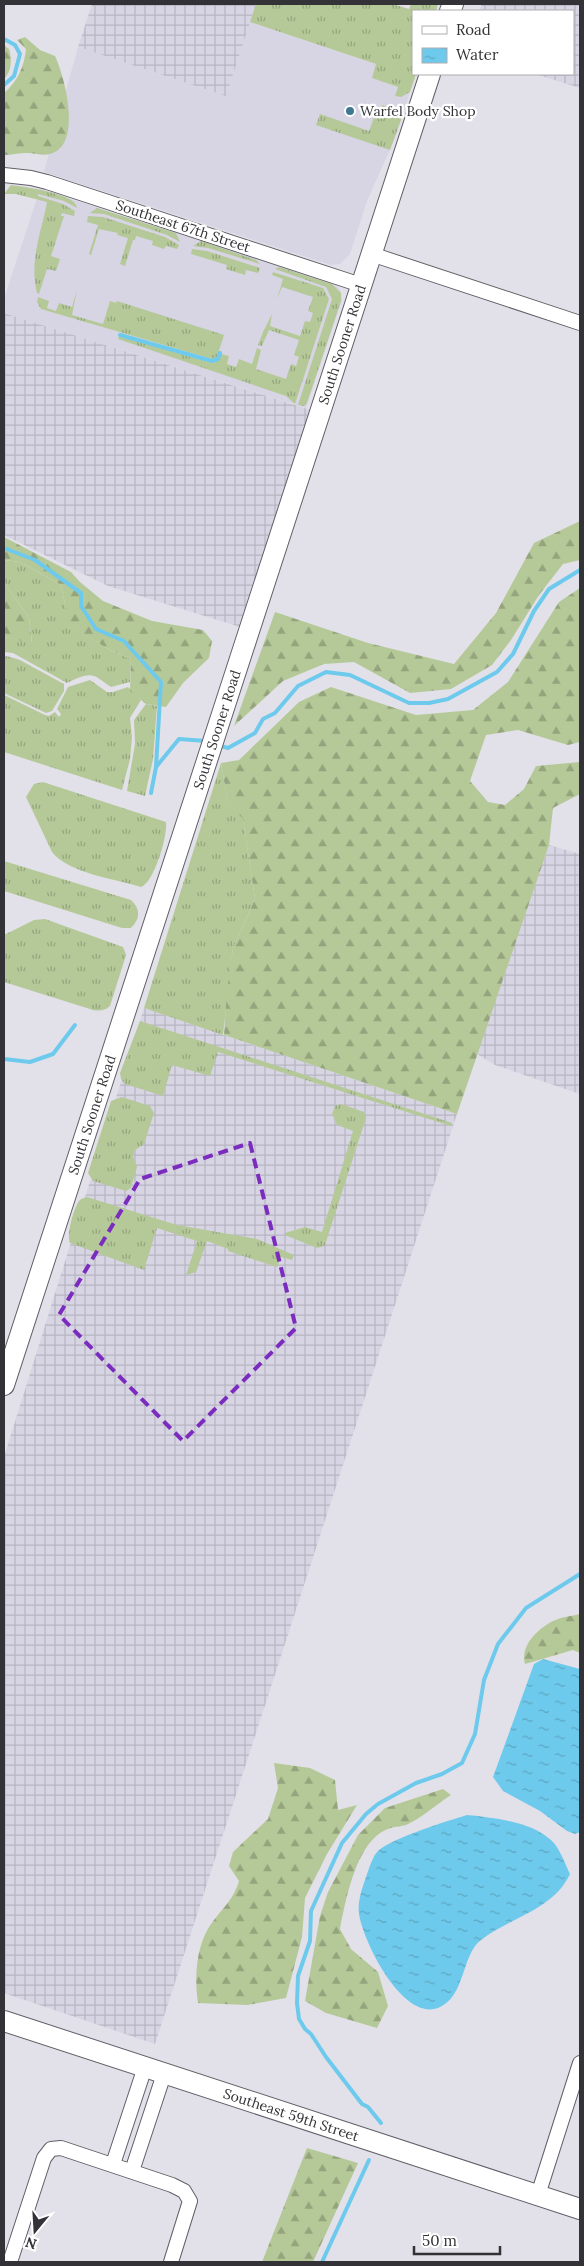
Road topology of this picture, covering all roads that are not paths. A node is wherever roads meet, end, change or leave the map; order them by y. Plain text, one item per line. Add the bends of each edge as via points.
1 (430, 75) edge
2 (4, 175) edge
3 (371, 254) junction
4 (361, 285) junction
5 (580, 323) edge
6 (4, 1385) edge
7 (4, 2021) edge
8 (580, 2063) edge
9 (145, 2067) junction
10 (164, 2074) junction
11 (113, 2164) junction
12 (132, 2171) junction
13 (538, 2195) junction
14 (580, 2208) edge
15 (10, 2262) edge
16 (171, 2262) edge

1 - 3 main road, South Sooner Road
2 - 4 street, Southeast 67th Street via 47,182
3 - 4 main road, South Sooner Road
3 - 5 street
4 - 6 main road, South Sooner Road
7 - 9 main road, Southeast 59th Street
8 - 13 street
9 - 10 main road, Southeast 59th Street
9 - 11 street
10 - 12 street
10 - 13 main road, Southeast 59th Street
11 - 12 street
11 - 15 street via 61,2148 51,2149 44,2158
12 - 16 street via 178,2188 188,2196 190,2201
13 - 14 main road, Southeast 59th Street

